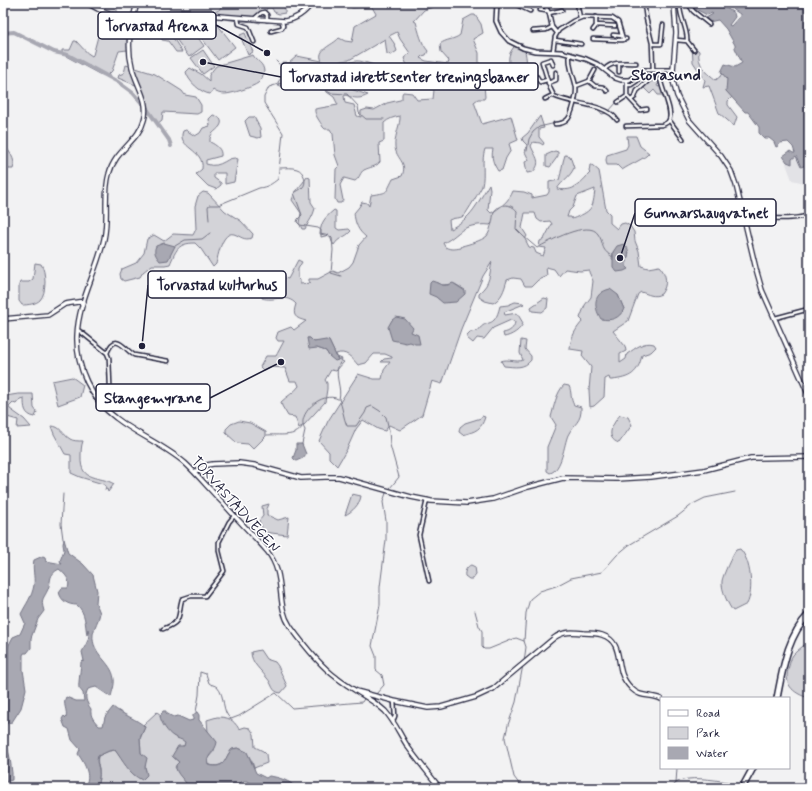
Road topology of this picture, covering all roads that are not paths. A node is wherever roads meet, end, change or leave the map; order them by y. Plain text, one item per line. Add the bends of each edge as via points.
1 (87, 3) edge
2 (137, 3) edge
3 (312, 3) edge
4 (497, 3) edge
5 (513, 3) edge
6 (544, 3) edge
7 (577, 3) edge
8 (644, 3) edge
9 (674, 3) edge
10 (688, 3) edge
11 (520, 5) edge
12 (680, 7) dead end
13 (540, 10) dead end
14 (562, 10) dead end
15 (530, 11) dead end
16 (548, 12) junction
17 (596, 17) junction
18 (238, 18) junction
19 (580, 18) junction
20 (254, 19) junction
21 (268, 20) junction
22 (132, 21) junction
23 (282, 21) junction
24 (709, 24) dead end
25 (596, 25) junction
26 (663, 25) dead end
27 (615, 26) dead end
28 (552, 27) junction
29 (593, 30) dead end
30 (271, 31) dead end
31 (533, 31) dead end
32 (557, 33) junction
33 (614, 36) dead end
34 (593, 38) dead end
35 (624, 38) junction
36 (555, 40) junction
37 (676, 40) junction
38 (687, 41) junction
39 (254, 42) dead end
40 (581, 44) dead end
41 (652, 44) junction
42 (694, 50) dead end
43 (553, 51) junction
44 (570, 54) junction
45 (636, 63) dead end
46 (619, 64) junction
47 (553, 65) dead end
48 (605, 69) junction
49 (595, 70) dead end
50 (653, 70) junction
51 (659, 70) junction
52 (673, 70) junction
53 (556, 72) dead end
54 (620, 72) dead end
55 (537, 77) dead end
56 (627, 80) junction
57 (589, 81) junction
58 (638, 81) dead end
59 (548, 82) junction
60 (647, 82) dead end
61 (627, 85) junction
62 (576, 86) junction
63 (607, 91) dead end
64 (553, 95) junction
65 (627, 96) junction
66 (546, 99) dead end
67 (631, 100) junction
68 (574, 102) junction
69 (618, 102) dead end
70 (647, 109) dead end
71 (617, 120) dead end
72 (669, 120) junction
73 (555, 124) dead end
74 (626, 126) dead end
75 (683, 139) dead end
76 (809, 215) edge
77 (744, 219) junction
78 (84, 301) junction
79 (809, 309) edge
80 (3, 319) edge
81 (774, 319) junction
82 (77, 330) junction
83 (107, 352) junction
84 (168, 361) dead end
85 (809, 396) edge
86 (102, 404) junction
87 (809, 457) edge
88 (194, 472) junction
89 (427, 500) junction
90 (234, 516) junction
91 (429, 581) dead end
92 (809, 615) edge
93 (163, 629) dead end
94 (355, 690) junction
95 (777, 697) edge
96 (660, 698) edge
97 (394, 701) junction
98 (393, 721) junction
99 (752, 769) edge
100 (440, 788) edge
101 (742, 788) edge

1 - 22 main road via 120,20
2 - 22 main road, TORVASTADVEGEN
3 - 23 main road via 299,16
4 - 43 street via 498,26 509,41 527,50
5 - 11 street
6 - 16 street
7 - 19 street
8 - 41 street
9 - 37 main road
10 - 24 street via 693,11
11 - 15 street
12 - 38 street
13 - 16 street
14 - 16 street
16 - 28 street
17 - 19 street
17 - 25 street
17 - 35 street via 610,17 616,20
18 - 20 main road
18 - 22 main road via 177,13
18 - 39 street via 240,25 248,27
19 - 32 street via 564,26
20 - 21 main road
20 - 21 street via 264,12
21 - 23 main road
22 - 78 main road, TORVASTADVEGEN via 130,56 145,101 145,116 140,131 117,156 110,170 104,236
23 - 30 street via 282,28
25 - 27 street
25 - 29 street
26 - 41 street via 661,44
28 - 31 street
28 - 32 street
32 - 36 street
33 - 35 street
34 - 35 street
36 - 40 street
36 - 43 street
37 - 38 street
37 - 52 main road
38 - 42 street
41 - 50 street
43 - 44 street
44 - 48 street via 590,60
44 - 62 street via 569,64
45 - 46 street
46 - 48 street via 610,64
46 - 54 street
47 - 59 street via 551,59 542,62
48 - 56 street via 618,79
49 - 57 street
50 - 51 street
50 - 56 street via 641,71
51 - 52 street
51 - 72 street via 670,113
52 - 77 main road via 677,96 685,114 731,171
53 - 59 street via 556,80
55 - 59 street via 540,82
56 - 61 street
57 - 62 street
57 - 63 street
58 - 61 street
59 - 64 street
60 - 67 street via 636,91 635,97
61 - 65 street
62 - 68 street
64 - 66 street
64 - 68 street
65 - 67 street
65 - 69 street
67 - 70 street via 640,110
68 - 71 street via 606,111
68 - 73 street via 568,119
72 - 74 street via 662,125
72 - 75 street
76 - 77 street via 799,219
77 - 81 main road via 758,275
78 - 80 main road via 65,304 48,315
78 - 82 main road, TORVASTADVEGEN
79 - 81 street
81 - 85 main road
82 - 83 street
82 - 86 main road, TORVASTADVEGEN via 78,353 83,372 90,388
83 - 84 street via 115,342 121,343 134,355
83 - 86 street via 110,385 106,402
86 - 88 main road, TORVASTADVEGEN via 116,419 175,455
87 - 89 main road via 751,458 696,472 640,478 563,478 476,502
88 - 89 main road via 207,465 239,463 301,478 347,479
88 - 90 main road, TORVASTADVEGEN
89 - 91 street via 419,534
90 - 93 street via 219,542 224,570 205,596 191,596 182,600 180,616
90 - 94 main road, TORVASTADVEGEN via 272,558 280,583 283,611 291,626 329,672
92 - 95 highway via 799,626 787,652
94 - 97 main road
94 - 98 main road, TORVASTADVEGEN via 381,708
96 - 97 main road via 641,696 628,685 622,674 618,650 609,638 598,634 571,632 556,636 487,693 434,708
97 - 98 street
98 - 100 main road, TORVASTADVEGEN via 409,748
99 - 101 highway

